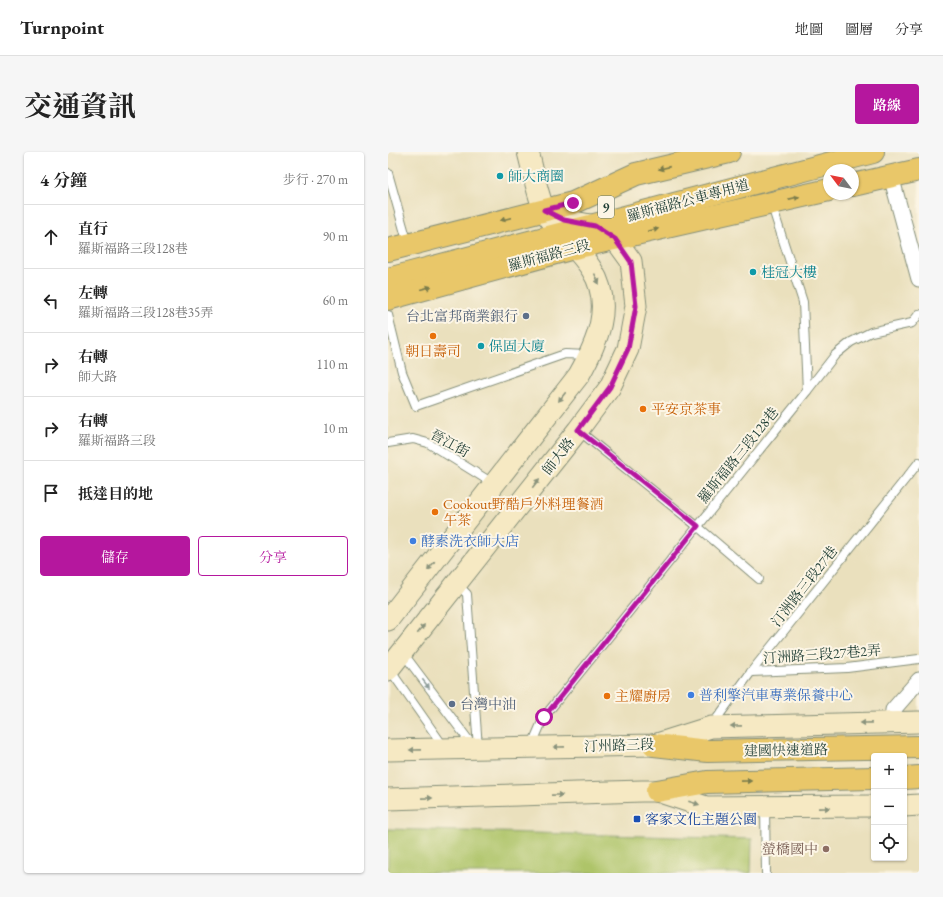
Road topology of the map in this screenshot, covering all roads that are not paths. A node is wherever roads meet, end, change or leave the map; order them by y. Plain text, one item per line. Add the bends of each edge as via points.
1 (528, 152) edge
2 (729, 152) edge
3 (826, 152) edge
4 (873, 152) edge
5 (919, 170) edge
6 (388, 173) edge
7 (891, 176) junction
8 (859, 184) edge
9 (823, 191) edge
10 (771, 203) junction
11 (592, 226) junction
12 (560, 227) junction
13 (615, 239) junction
14 (398, 248) edge
15 (388, 269) edge
16 (919, 279) edge
17 (388, 280) edge
18 (388, 299) edge
19 (919, 314) edge
20 (388, 315) edge
21 (590, 355) junction
22 (806, 391) junction
23 (578, 430) junction
24 (388, 443) edge
25 (919, 462) edge
26 (494, 485) junction
27 (698, 526) junction
28 (759, 579) dead end
29 (457, 584) junction
30 (388, 620) edge
31 (403, 652) junction
32 (919, 658) edge
33 (389, 670) edge
34 (751, 672) junction
35 (919, 680) edge
36 (892, 722) junction
37 (919, 722) edge
38 (711, 727) junction
39 (654, 745) junction
40 (530, 747) junction
41 (919, 747) edge
42 (476, 748) junction
43 (446, 749) junction
44 (388, 750) edge
45 (919, 777) edge
46 (871, 778) edge
47 (907, 778) edge
48 (657, 791) junction
49 (388, 799) edge
50 (919, 805) edge
51 (871, 806) edge
52 (907, 806) edge
53 (765, 807) junction
54 (766, 873) edge

1 - 12 street
2 -> 12 main road, 羅斯福路三段 / 9 via 636,174 573,203
3 - 12 main road, 羅斯福路公車專用道 / 9 via 642,197
4 - 11 main road, 羅斯福路公車專用道 / 9
5 - 7 main road
6 - 14 lane
7 - 8 main road
7 - 16 street
10 -> 9 main road, 羅斯福路三段 / 9
13 -> 10 main road, 羅斯福路三段 / 9
10 - 22 lane via 804,302
11 - 12 main road, 羅斯福路公車專用道 / 9
11 - 13 street, 師大路
12 - 13 main road, 羅斯福路三段 / 9
12 -> 14 main road, 羅斯福路三段 / 9
12 - 15 main road, 羅斯福路公車專用道 / 9 via 529,231
12 - 17 main road, 羅斯福路公車專用道 / 9
18 -> 12 main road, 羅斯福路三段 / 9
12 -> 21 street via 592,269 601,289 603,311
13 - 23 street, 師大路 via 631,262 636,306 628,349 610,387
19 - 22 lane, 羅斯福路三段128巷 via 912,323 871,332 851,342 835,355
20 - 21 lane via 402,372 416,406 565,354
21 -> 26 street via 579,375
22 - 27 lane, 羅斯福路三段128巷
23 - 27 lane
29 -> 23 street, 師大路
24 - 26 lane, 晉江街 via 413,439 428,443
25 - 34 lane, 汀洲路三段27巷
26 -> 30 street
27 - 28 lane
27 - 40 lane, 羅斯福路三段128巷 via 544,717
31 -> 29 street, 師大路
29 - 42 lane via 467,594
31 - 33 street, 師大路
31 -> 42 lane
32 - 34 lane, 汀洲路三段27巷2弄 via 847,668
33 - 43 lane
34 - 38 lane, 汀洲路三段27巷
35 - 36 street via 893,710
36 - 37 street, 汀州路三段
36 -> 38 street, 汀州路三段
38 - 39 street, 汀州路三段
39 -> 40 street, 汀州路三段
39 - 41 main road, 建國快速道路 via 708,751
40 - 42 street, 汀州路三段
42 - 43 street, 汀州路三段
43 -> 44 street, 汀州路三段
45 - 47 main road
48 -> 46 main road via 707,782
49 -> 48 street
48 -> 53 street via 706,807
50 - 52 street
53 -> 51 street
53 - 54 lane

